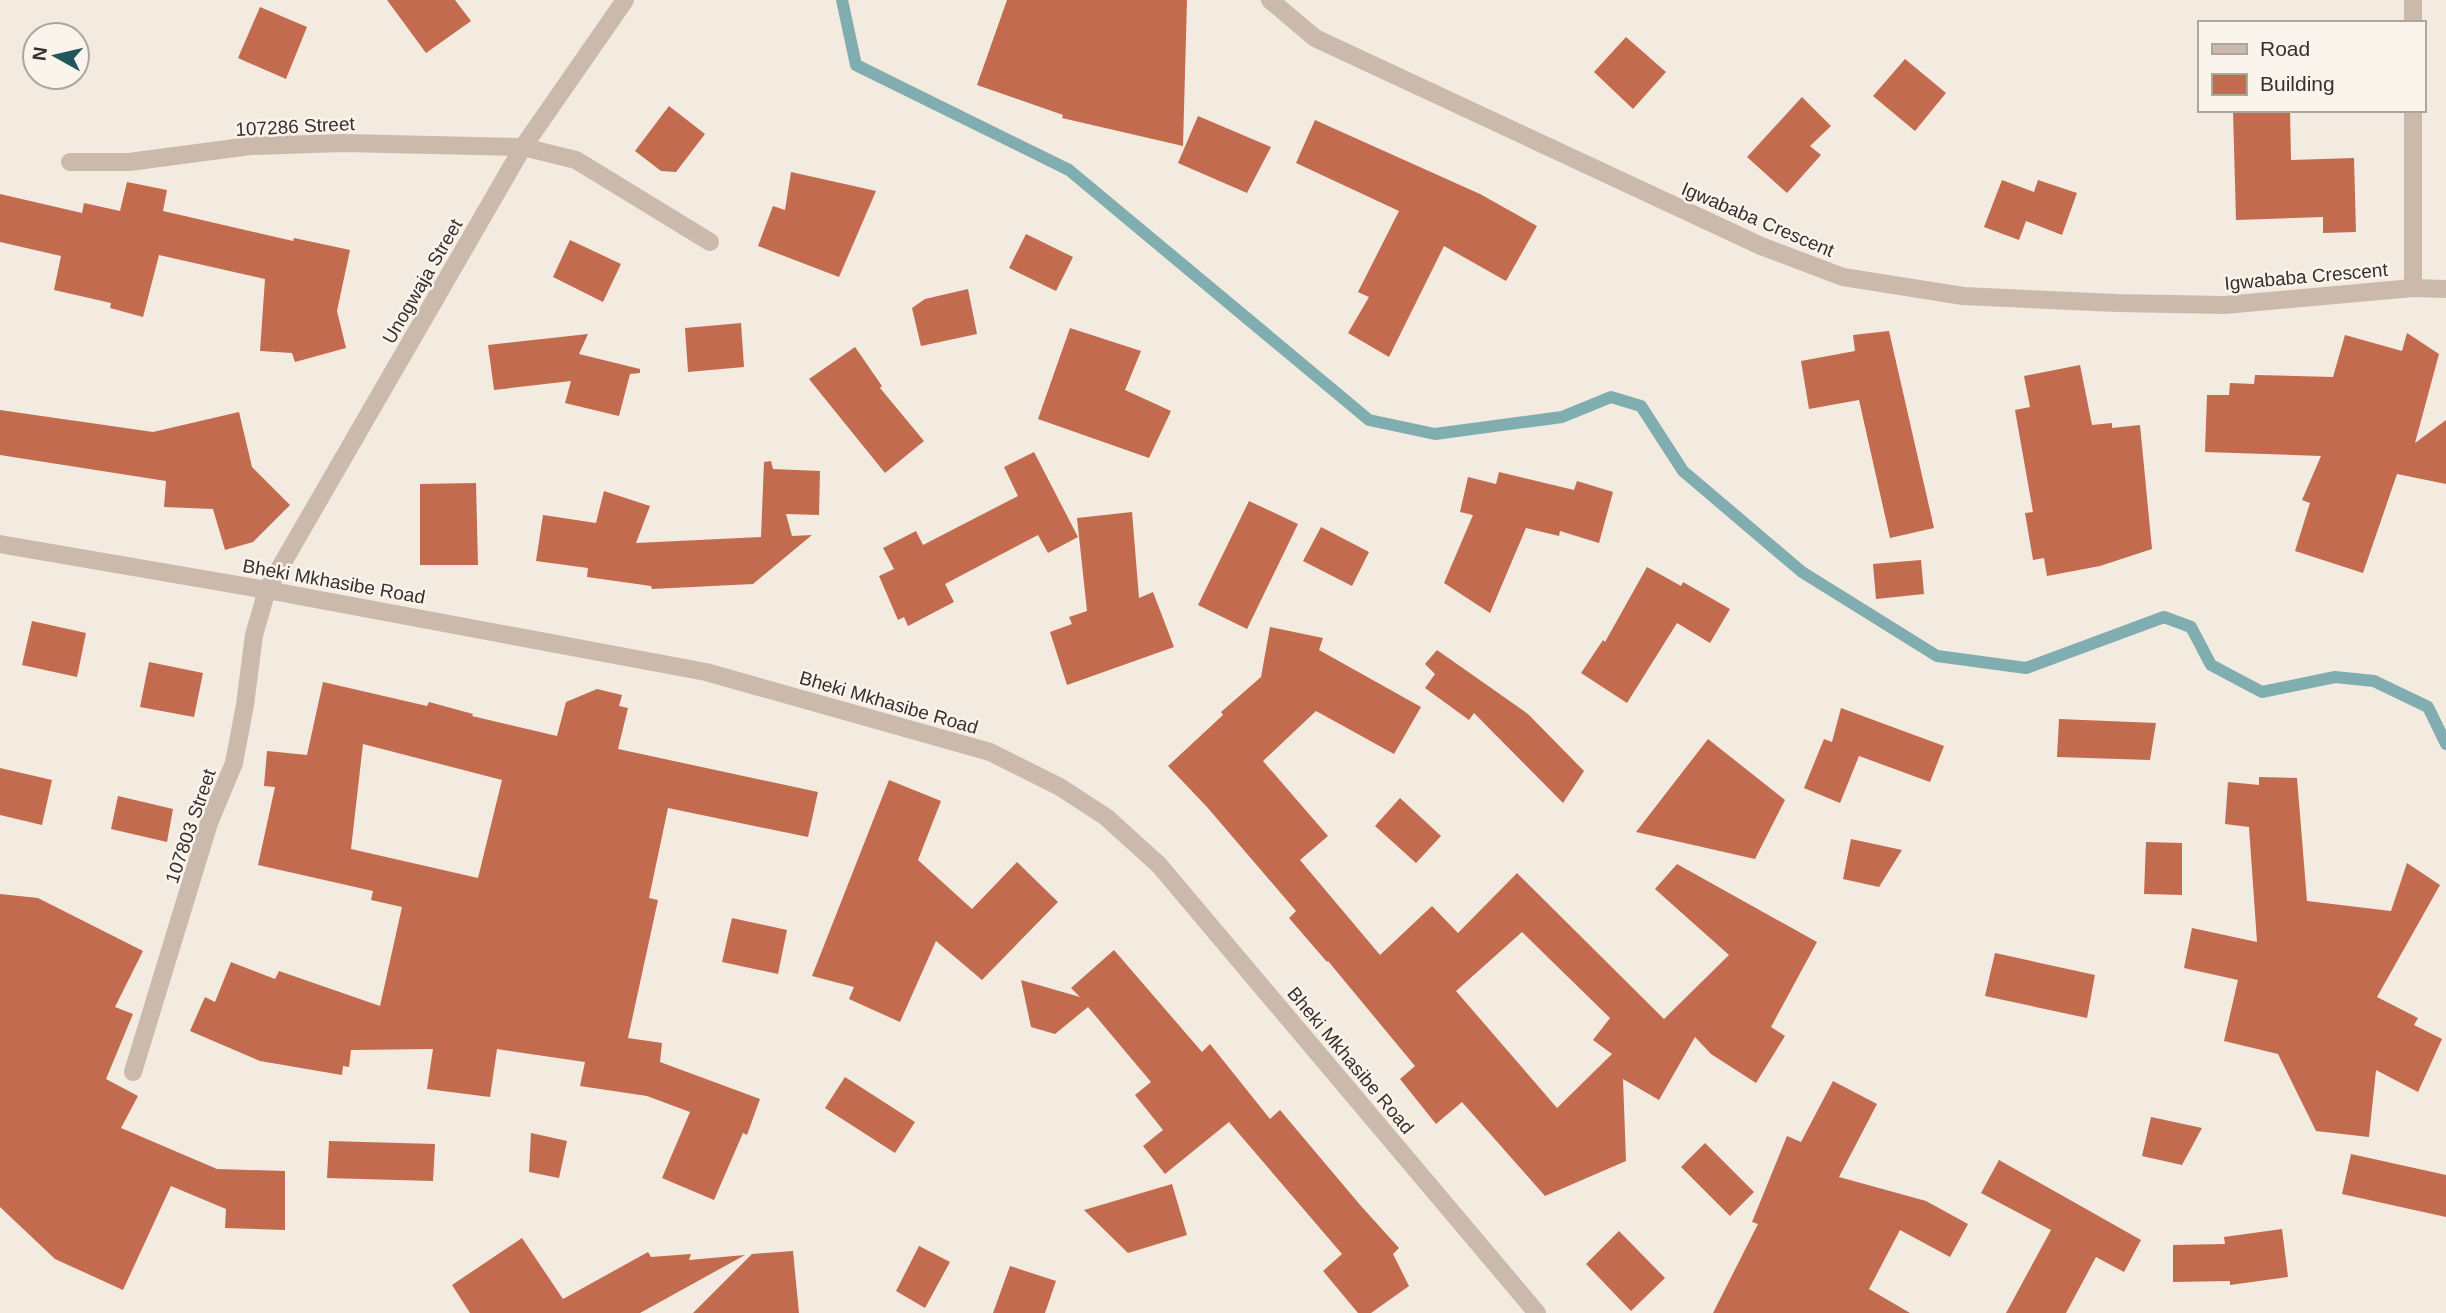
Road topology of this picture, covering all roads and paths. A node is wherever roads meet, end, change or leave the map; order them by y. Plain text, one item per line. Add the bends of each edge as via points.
1 (625, 0) edge
2 (1270, 0) edge
3 (2413, 0) edge
4 (2413, 21) edge
5 (2413, 112) edge
6 (523, 147) junction
7 (70, 162) dead end
8 (710, 242) dead end
9 (2413, 288) junction
10 (2446, 289) edge
11 (0, 544) edge
12 (267, 590) junction
13 (133, 1072) dead end
14 (1537, 1313) edge

1 - 6 street, Unogwaja Street
2 - 9 street, Igwababa Crescent via 1315,38 1761,246 1843,277 1963,296 2117,303 2225,305
3 - 4 street
5 - 9 street
6 - 7 street, 107286 Street via 250,146 130,162
6 - 8 street, 107286 Street via 576,160
6 - 12 street, Unogwaja Street
9 - 10 street, Igwababa Crescent
11 - 12 street, Bheki Mkhasibe Road
12 - 13 street, 107803 Street via 254,635 234,763 209,823
12 - 14 street, Bheki Mkhasibe Road via 706,672 989,752 1060,787 1106,817 1159,865

